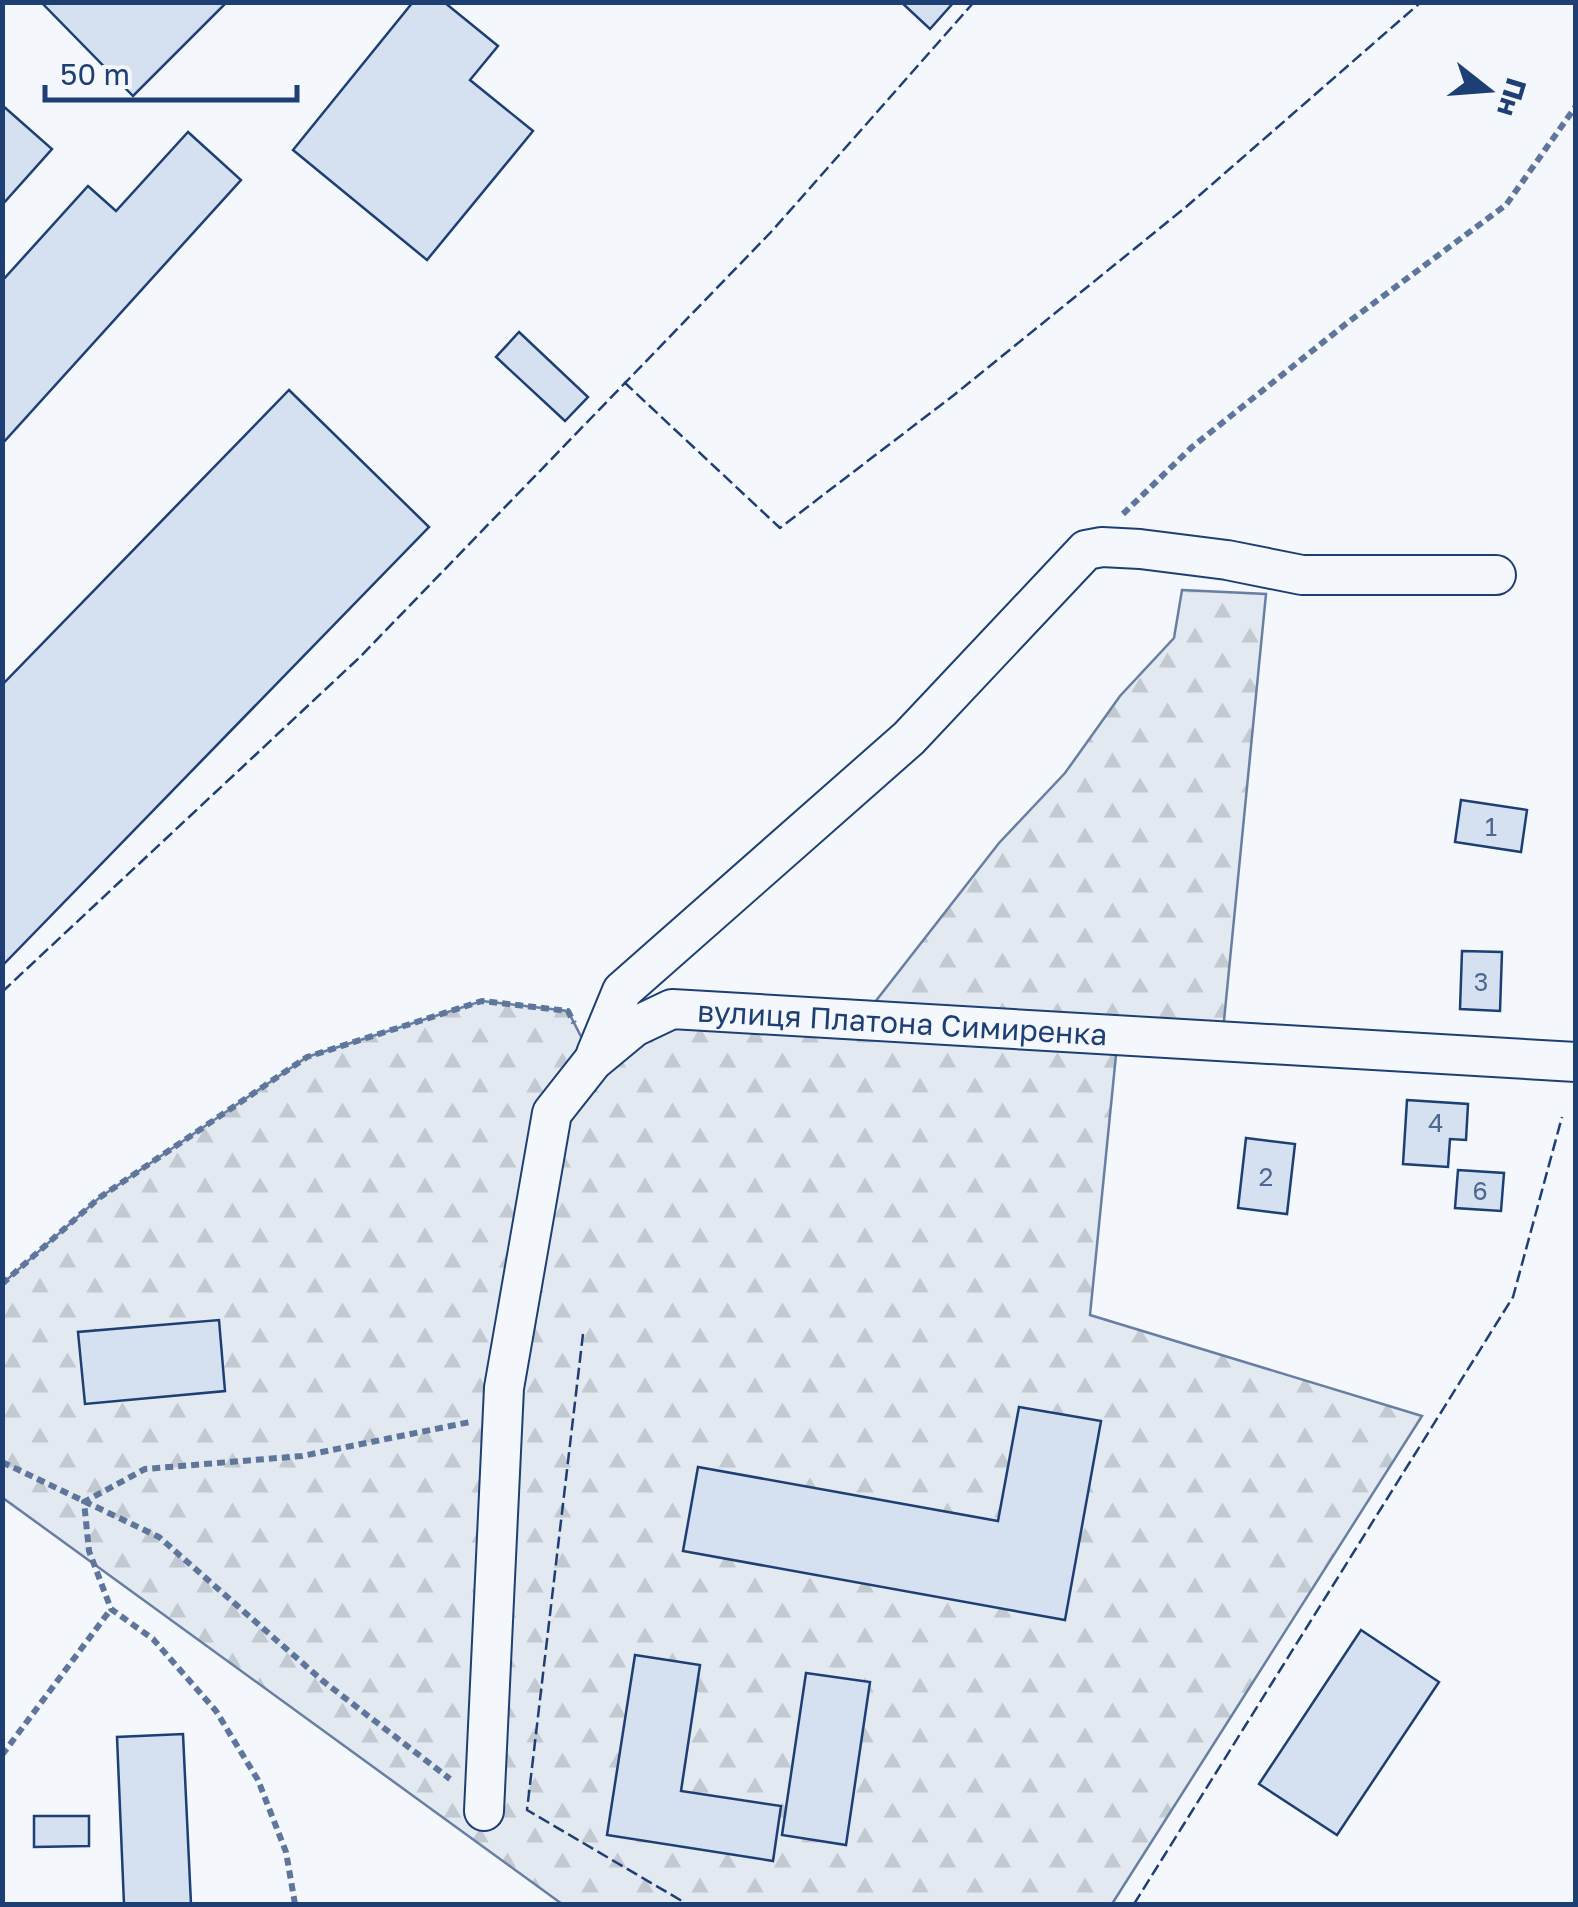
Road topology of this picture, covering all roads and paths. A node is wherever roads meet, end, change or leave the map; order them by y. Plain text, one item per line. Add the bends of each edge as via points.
1 (1576, 106) edge
2 (1086, 550) junction
3 (1496, 574) dead end
4 (593, 1061) junction
5 (1576, 1062) edge
6 (2, 1284) edge
7 (503, 1415) junction
8 (2, 1462) edge
9 (84, 1502) junction
10 (111, 1609) junction
11 (2, 1755) edge
12 (484, 1811) joint
13 (295, 1904) edge

1 - 2 path via 1506,205 1192,447
2 - 3 street via 1140,549 1302,575
2 - 4 street via 910,738 622,991
4 - 5 street, вулиця Платона Симиренка via 634,1026 672,1008
4 - 6 path via 568,1011 482,1001 307,1057 100,1198
4 - 7 street, вулиця Платона Симиренка via 552,1113
7 - 9 path via 302,1456 145,1469
7 - 12 street, вулиця Платона Симиренка
8 - 9 path
9 - 10 path via 89,1551
9 - 12 path via 159,1537
10 - 11 path
10 - 13 path via 153,1639 233,1738 286,1852

